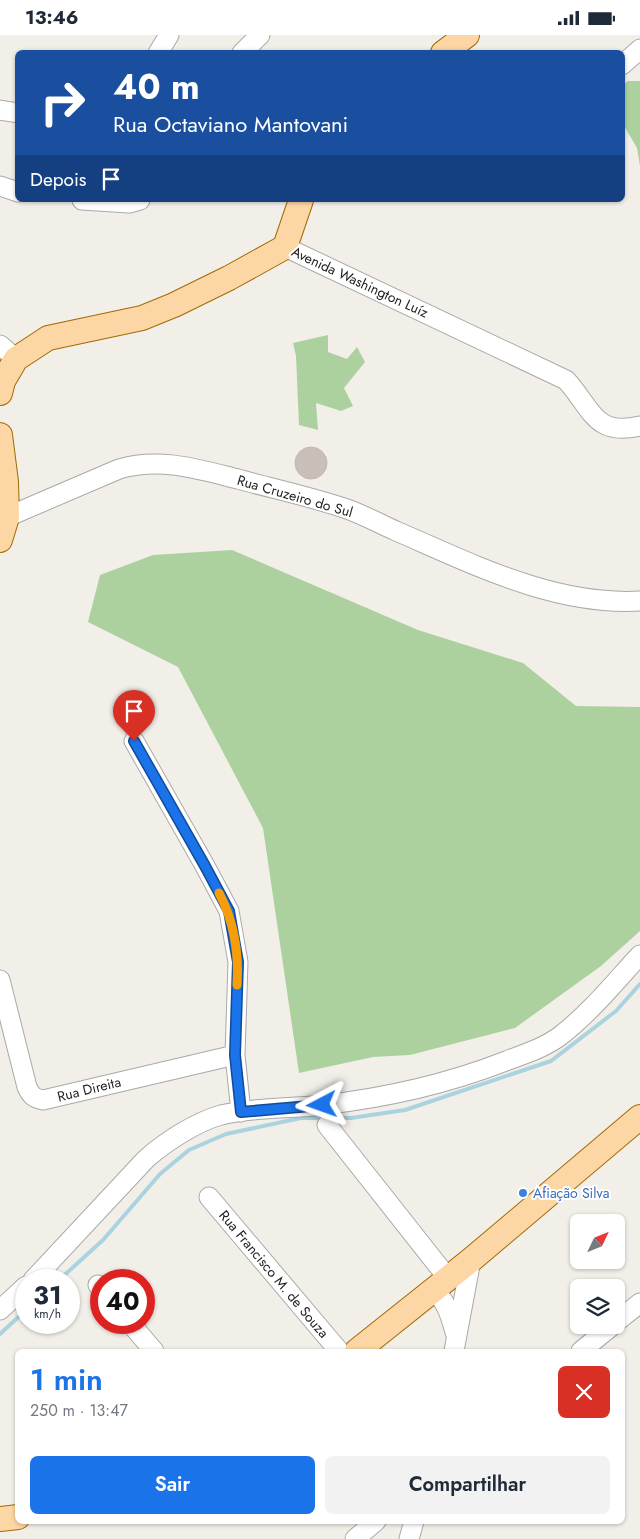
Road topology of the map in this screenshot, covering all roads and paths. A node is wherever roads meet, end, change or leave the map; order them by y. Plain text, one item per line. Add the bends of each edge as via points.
1 (168, 35) edge
2 (260, 35) edge
3 (467, 35) edge
4 (640, 49) edge
5 (160, 50) edge
6 (245, 50) edge
7 (447, 50) edge
8 (625, 62) edge
9 (0, 110) edge
10 (15, 112) edge
11 (0, 186) edge
12 (15, 191) edge
13 (113, 202) edge
14 (133, 202) edge
15 (300, 202) edge
16 (285, 247) junction
17 (8, 352) edge
18 (0, 393) edge
19 (640, 426) edge
20 (0, 435) edge
21 (7, 517) junction
22 (0, 540) edge
23 (640, 601) edge
24 (134, 741) dead end
25 (640, 955) edge
26 (0, 979) edge
27 (235, 1055) junction
28 (241, 1112) junction
29 (640, 1117) edge
30 (327, 1125) dead end
31 (209, 1197) dead end
32 (471, 1260) junction
33 (43, 1269) edge
34 (439, 1284) junction
35 (15, 1296) edge
36 (640, 1303) edge
37 (0, 1309) edge
38 (625, 1315) edge
39 (139, 1334) edge
40 (602, 1334) edge
41 (455, 1344) edge
42 (152, 1349) edge
43 (338, 1349) edge
44 (359, 1349) edge
45 (583, 1349) edge
46 (15, 1517) edge
47 (0, 1519) edge
48 (372, 1524) edge
49 (413, 1524) edge
50 (354, 1539) edge
51 (409, 1539) edge

1 - 5 street
2 - 6 street
3 - 7 main road
4 - 8 street
9 - 10 street
11 - 12 street
13 - 14 street
15 - 16 main road
16 - 17 main road, Avenida Washington Luíz via 229,278 142,318 48,338
16 - 19 street, Avenida Washington Luíz via 566,380 598,421 610,428 624,430
17 - 18 main road, Avenida Washington Luíz
20 - 21 main road
21 - 22 main road
21 - 23 street, Rua Cruzeiro do Sul via 119,469 159,463 200,470 348,510 486,570 539,588 612,602
24 - 27 street via 229,911 238,962
25 - 28 street via 560,1036 534,1051 480,1071 396,1094
26 - 27 street, Rua Direita via 27,1087 35,1098 43,1100
27 - 28 street
28 - 33 street via 219,1116 165,1143 146,1159
29 - 32 main road
30 - 34 street
31 - 43 street, Rua Francisco M. de Souza
32 - 34 main road
32 - 41 street
34 - 41 street
34 - 44 main road
35 - 37 street
36 - 38 street
39 - 42 street
40 - 45 street
46 - 47 main road
48 - 50 street
49 - 51 street

